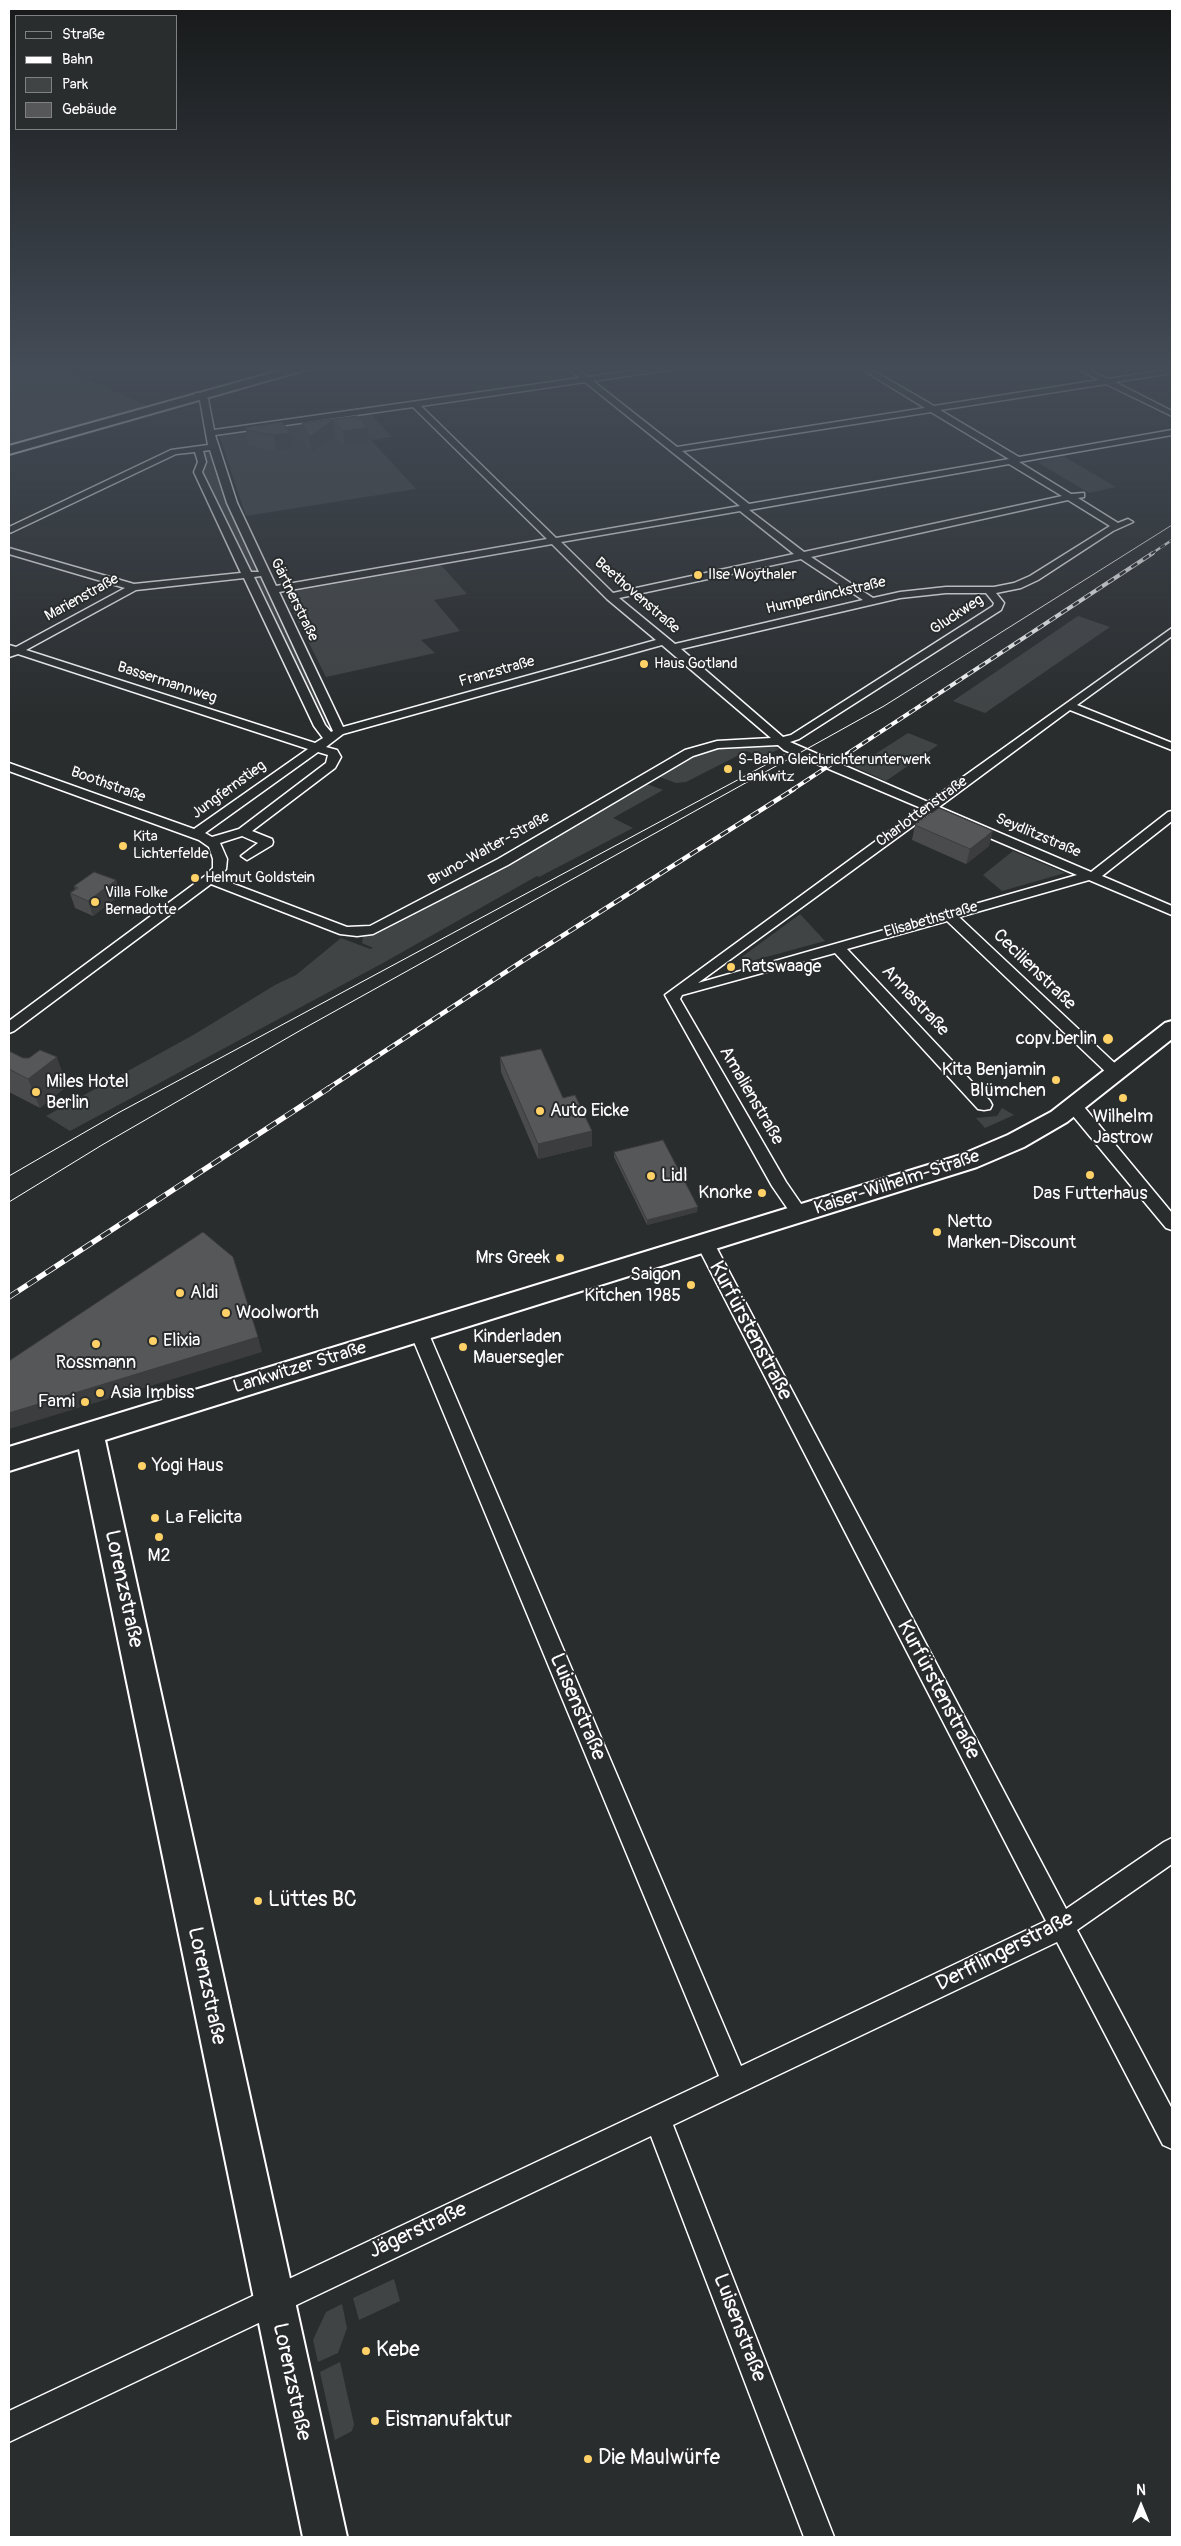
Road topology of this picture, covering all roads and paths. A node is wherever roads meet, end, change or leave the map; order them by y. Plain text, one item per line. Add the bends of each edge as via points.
1 (102, 486) edge
2 (205, 486) edge
3 (225, 486) edge
4 (499, 486) edge
5 (719, 486) edge
6 (867, 486) edge
7 (1053, 486) edge
8 (1064, 486) edge
9 (1081, 495) junction
10 (1069, 497) junction
11 (745, 507) junction
12 (1118, 526) junction
13 (9, 530) edge
14 (554, 540) junction
15 (9, 550) edge
16 (803, 556) junction
17 (264, 574) junction
18 (247, 576) junction
19 (134, 587) junction
20 (272, 590) junction
21 (989, 590) junction
22 (616, 596) junction
23 (871, 601) junction
24 (1172, 631) edge
25 (1158, 641) junction
26 (668, 644) junction
27 (1172, 646) edge
28 (12, 651) edge
29 (1069, 706) junction
30 (334, 735) junction
31 (781, 741) junction
32 (317, 747) junction
33 (1172, 747) edge
34 (9, 766) edge
35 (930, 806) junction
36 (1172, 815) edge
37 (243, 832) junction
38 (196, 834) junction
39 (211, 842) junction
40 (247, 856) dead end
41 (1090, 876) junction
42 (210, 879) junction
43 (1172, 911) edge
44 (949, 915) junction
45 (837, 947) junction
46 (672, 995) junction
47 (9, 1028) edge
48 (1172, 1028) edge
49 (1116, 1073) junction
50 (984, 1105) dead end
51 (1074, 1106) junction
52 (800, 1214) junction
53 (1172, 1224) edge
54 (705, 1244) junction
55 (592, 1278) joint
56 (419, 1332) junction
57 (90, 1433) junction
58 (9, 1459) edge
59 (1172, 1850) edge
60 (1062, 1926) junction
61 (829, 2039) joint
62 (735, 2082) junction
63 (658, 2120) junction
64 (1172, 2136) edge
65 (273, 2301) junction
66 (9, 2427) edge
67 (325, 2537) edge
68 (819, 2537) edge

1 - 13 street
2 - 18 street, Gärtnerstraße
3 - 17 street, Gärtnerstraße
4 - 14 street, Beethovenstraße
5 - 11 street
6 - 11 street
7 - 10 street
8 - 9 street
9 - 10 street
9 - 12 street, Gluckweg via 1128,522
10 - 12 street
10 - 16 street
11 - 14 street
11 - 16 street via 744,510
12 - 21 street, Gluckweg via 1034,578 1017,586
14 - 20 street
14 - 22 street, Beethovenstraße
15 - 19 street
16 - 22 street
16 - 23 street
17 - 18 street, Marienstraße
17 - 20 street, Gärtnerstraße
18 - 19 street, Marienstraße
18 - 30 street, Gärtnerstraße via 320,726
19 - 28 street, Marienstraße
20 - 30 street, Gärtnerstraße
21 - 23 street, Humperdinckstraße via 923,592
21 - 31 street, Gluckweg via 999,603 997,608 800,734
22 - 26 street, Beethovenstraße
23 - 26 street, Humperdinckstraße
24 - 25 street, Charlottenstraße
25 - 27 street
25 - 29 street, Charlottenstraße
26 - 30 street, Franzstraße
26 - 31 street, Beethovenstraße
28 - 32 street, Bassermannweg
29 - 33 street
29 - 35 street, Charlottenstraße
30 - 32 street, Jungfernstieg
31 - 35 street, Seydlitzstraße via 788,747
31 - 42 street, Bruno-Walter-Straße via 723,744 689,753 503,862 365,932 345,931
32 - 37 street, Bassermannweg via 333,752 335,756 331,765
32 - 38 street, Jungfernstieg
34 - 38 street, Boothstraße
35 - 41 street, Seydlitzstraße
35 - 46 street, Charlottenstraße
36 - 41 street, Elisabethstraße via 1100,873
37 - 39 street
37 - 40 street via 266,842
38 - 39 street, Jungfernstieg
39 - 42 street, Jungfernstieg via 220,859 219,869
41 - 43 street, Seydlitzstraße
41 - 44 street, Elisabethstraße
42 - 47 street, Jungfernstieg
44 - 45 street, Elisabethstraße
44 - 49 street, Cecilienstraße
45 - 46 street, Elisabethstraße
45 - 50 street, Annastraße
46 - 52 street, Amalienstraße via 780,1186
48 - 49 street, Kaiser-Wilhelm-Straße
49 - 51 street, Kaiser-Wilhelm-Straße
51 - 52 street, Kaiser-Wilhelm-Straße via 1029,1135 969,1161
51 - 53 street
52 - 54 street, Kaiser-Wilhelm-Straße
54 - 55 street, Kaiser-Wilhelm-Straße
54 - 60 street, Kurfürstenstraße
55 - 56 street, Lankwitzer Straße
56 - 57 street, Lankwitzer Straße
56 - 62 street, Luisenstraße
57 - 58 street, Lankwitzer Straße
57 - 65 street, Lorenzstraße
59 - 60 street, Derfflingerstraße
60 - 61 street, Derfflingerstraße
60 - 64 street, Kurfürstenstraße
61 - 62 street, Jägerstraße
62 - 63 street, Jägerstraße
63 - 65 street, Jägerstraße
63 - 68 street, Luisenstraße
65 - 66 street, Jägerstraße
65 - 67 street, Lorenzstraße

